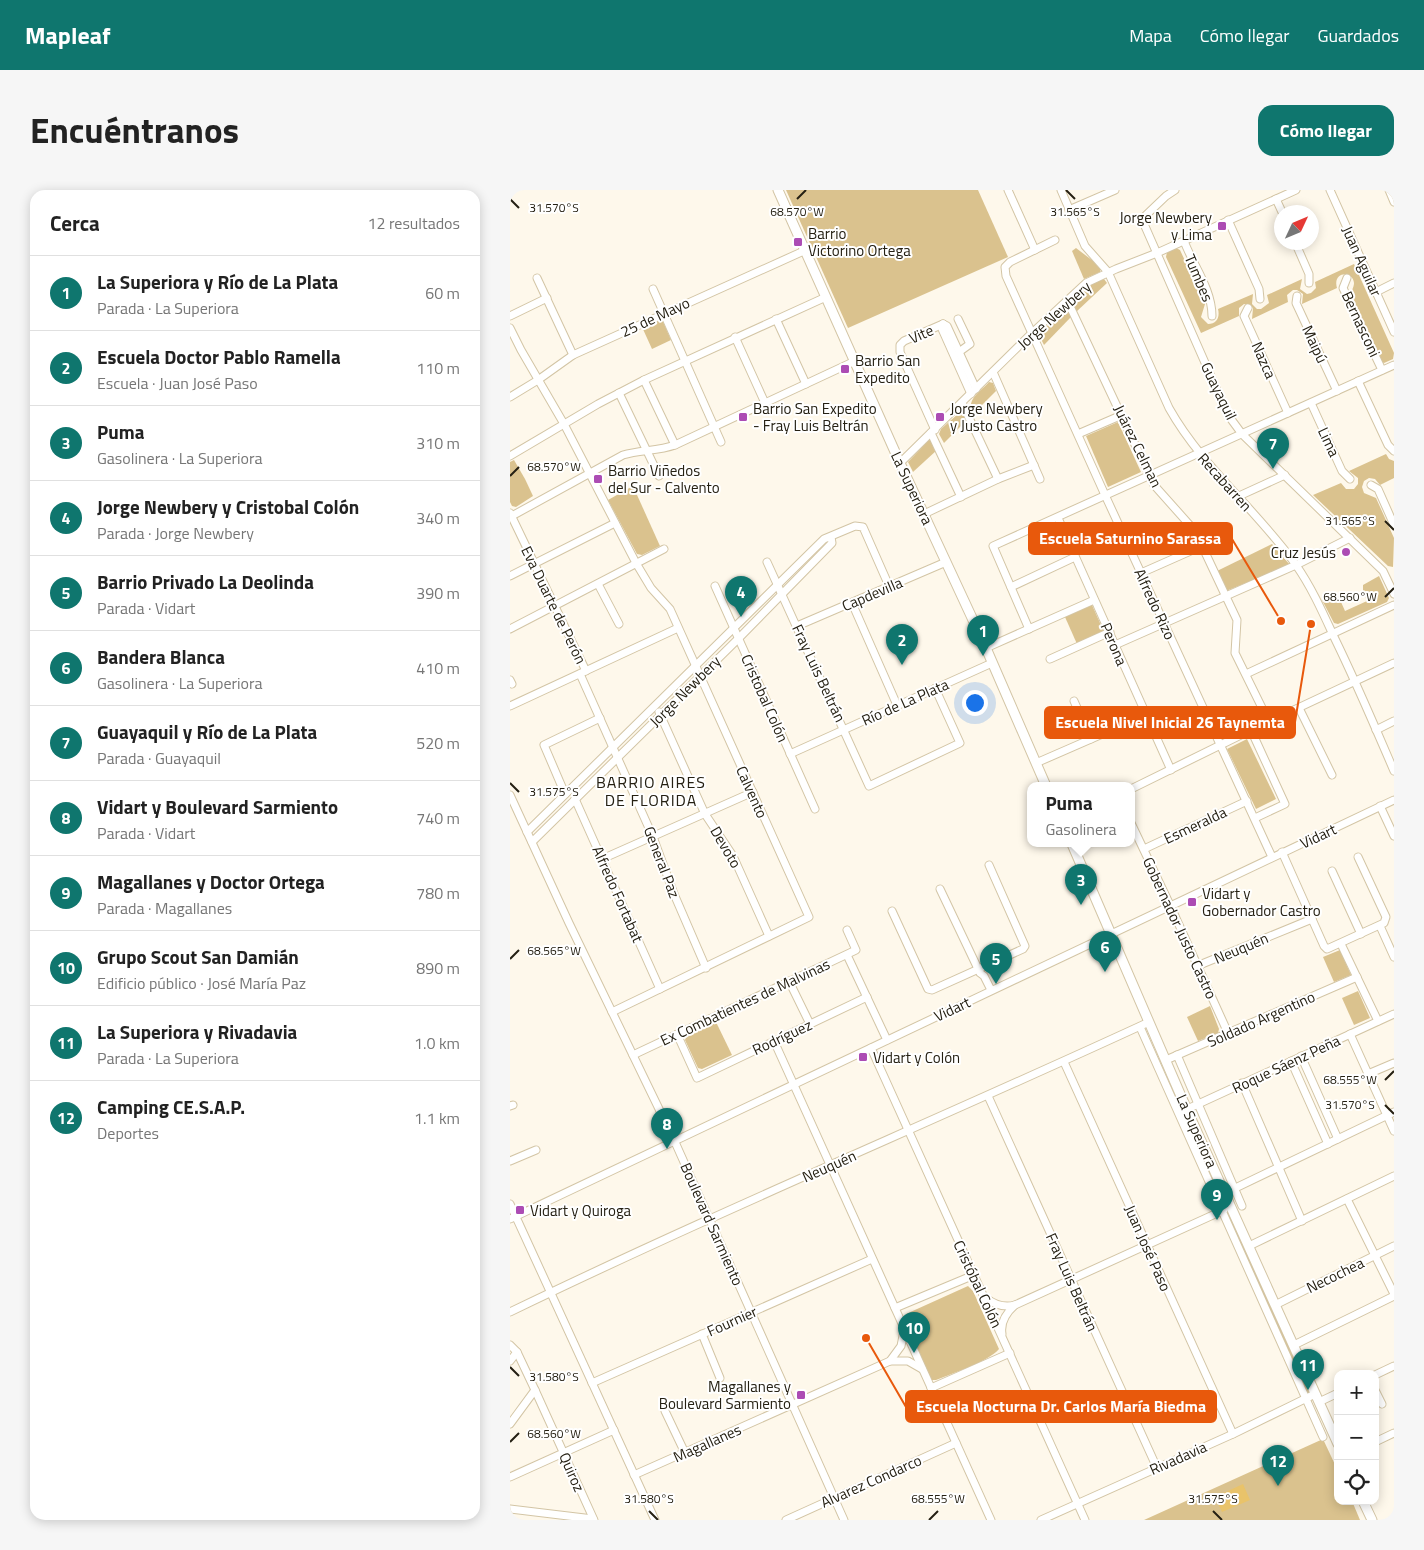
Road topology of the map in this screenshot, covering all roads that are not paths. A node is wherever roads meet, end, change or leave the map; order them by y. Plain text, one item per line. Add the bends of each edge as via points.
1 (778, 190) edge
2 (1008, 190) edge
3 (1061, 190) edge
4 (1112, 190) edge
5 (1175, 190) edge
6 (1296, 190) edge
7 (1330, 190) edge
8 (1389, 190) edge
9 (1276, 199) junction
10 (1394, 202) edge
11 (1279, 205) edge
12 (1070, 210) junction
13 (1228, 220) junction
14 (1055, 240) dead end
15 (1184, 241) junction
16 (806, 250) junction
17 (1035, 250) junction
18 (1298, 250) edge
19 (1157, 253) junction
20 (1108, 272) junction
21 (538, 278) dead end
22 (1347, 278) dead end
23 (1309, 283) dead end
24 (1394, 283) edge
25 (653, 289) dead end
26 (1376, 292) junction
27 (1297, 296) dead end
28 (826, 297) junction
29 (547, 298) junction
30 (1260, 299) dead end
31 (1067, 300) junction
32 (1248, 308) dead end
33 (664, 313) junction
34 (510, 316) edge
35 (1212, 316) dead end
36 (776, 319) junction
37 (958, 319) dead end
38 (943, 324) junction
39 (510, 328) edge
40 (1394, 332) edge
41 (1032, 333) junction
42 (735, 337) junction
43 (959, 352) junction
44 (573, 355) junction
45 (684, 360) junction
46 (855, 361) junction
47 (1394, 365) edge
48 (1382, 370) junction
49 (993, 372) junction
50 (538, 380) junction
51 (644, 380) junction
52 (1358, 381) junction
53 (806, 384) junction
54 (1337, 391) junction
55 (974, 392) junction
56 (619, 393) junction
57 (510, 397) edge
58 (1310, 402) junction
59 (765, 403) junction
60 (962, 404) junction
61 (1288, 413) junction
62 (1122, 415) junction
63 (564, 424) junction
64 (715, 427) junction
65 (933, 431) junction
66 (1078, 434) junction
67 (1242, 434) junction
68 (721, 442) dead end
69 (675, 445) junction
70 (648, 451) junction
71 (1394, 451) edge
72 (1198, 453) junction
73 (510, 456) edge
74 (900, 462) junction
75 (1034, 465) junction
76 (590, 473) junction
77 (1285, 475) junction
78 (659, 476) dead end
79 (1150, 476) junction
80 (998, 479) junction
81 (1040, 479) dead end
82 (1350, 479) dead end
83 (1371, 485) dead end
84 (1105, 495) junction
85 (1239, 496) junction
86 (961, 497) junction
87 (924, 514) junction
88 (511, 515) edge
89 (1058, 518) junction
90 (614, 522) junction
91 (1394, 524) edge
92 (831, 537) junction
93 (1350, 538) junction
94 (1202, 546) junction
95 (664, 549) dead end
96 (1075, 557) junction
97 (767, 562) dead end
98 (946, 562) junction
99 (636, 563) junction
100 (533, 564) junction
101 (1296, 565) junction
102 (1394, 572) edge
103 (1141, 573) junction
104 (510, 576) edge
105 (1385, 576) junction
106 (598, 584) junction
107 (715, 586) dead end
108 (778, 586) junction
109 (889, 586) junction
110 (1011, 586) junction
111 (782, 594) junction
112 (1394, 594) edge
113 (1225, 595) junction
114 (1094, 600) junction
115 (852, 603) junction
116 (555, 605) junction
117 (1394, 605) edge
118 (1164, 623) junction
119 (619, 624) dead end
120 (797, 626) junction
121 (678, 628) junction
122 (734, 628) junction
123 (510, 629) edge
124 (1029, 629) junction
125 (1110, 632) junction
126 (1332, 632) junction
127 (738, 638) junction
128 (1115, 646) junction
129 (986, 648) junction
130 (1050, 659) dead end
131 (992, 663) junction
132 (1394, 663) edge
133 (695, 666) junction
134 (583, 672) junction
135 (1246, 674) junction
136 (700, 676) junction
137 (1355, 681) junction
138 (936, 688) junction
139 (1074, 701) dead end
140 (656, 705) junction
141 (897, 705) junction
142 (510, 706) edge
143 (1299, 708) junction
144 (660, 715) junction
145 (1146, 715) junction
146 (600, 718) junction
147 (1394, 721) edge
148 (1269, 722) junction
149 (844, 729) junction
150 (1251, 730) junction
151 (1376, 730) junction
152 (1091, 739) junction
153 (1221, 746) junction
154 (613, 747) junction
155 (790, 754) junction
156 (618, 757) junction
157 (1036, 763) junction
158 (1171, 770) junction
159 (1394, 771) edge
160 (1332, 775) dead end
161 (1044, 782) edge
162 (1135, 788) edge
163 (752, 792) junction
164 (566, 794) junction
165 (510, 795) edge
166 (575, 799) junction
167 (1394, 800) edge
168 (1247, 801) junction
169 (1380, 806) junction
170 (815, 809) dead end
171 (705, 814) junction
172 (1255, 818) junction
173 (1135, 831) edge
174 (527, 832) junction
175 (1394, 836) edge
176 (653, 837) junction
177 (532, 842) junction
178 (1073, 847) edge
179 (1144, 849) junction
180 (1282, 852) junction
181 (1272, 857) junction
182 (1358, 857) dead end
183 (602, 859) junction
184 (989, 865) dead end
185 (1332, 871) dead end
186 (940, 888) dead end
187 (1170, 905) junction
188 (892, 911) dead end
189 (1312, 918) junction
190 (1380, 926) junction
191 (847, 930) dead end
192 (1111, 933) junction
193 (1361, 934) junction
194 (769, 936) junction
195 (1341, 944) junction
196 (846, 955) junction
197 (1394, 957) edge
198 (1197, 966) junction
199 (706, 968) junction
200 (979, 971) junction
201 (1357, 977) junction
202 (789, 981) junction
203 (660, 989) junction
204 (988, 991) junction
205 (866, 997) junction
206 (612, 1012) junction
207 (1394, 1014) edge
208 (1378, 1021) junction
209 (1150, 1022) junction
210 (810, 1024) junction
211 (1140, 1027) junction
212 (1228, 1033) junction
213 (677, 1034) junction
214 (1350, 1034) junction
215 (887, 1040) junction
216 (774, 1041) junction
217 (871, 1048) junction
218 (633, 1055) junction
219 (1177, 1055) junction
220 (1301, 1056) junction
221 (1166, 1060) junction
222 (1291, 1061) junction
223 (1064, 1062) junction
224 (1394, 1063) edge
225 (1368, 1074) junction
226 (1242, 1084) junction
227 (794, 1085) junction
228 (988, 1096) junction
229 (1198, 1104) junction
230 (1187, 1110) junction
231 (1394, 1112) edge
232 (1178, 1114) junction
233 (1386, 1115) junction
234 (909, 1131) junction
235 (1394, 1131) edge
236 (1338, 1139) junction
237 (675, 1142) junction
238 (1328, 1144) junction
239 (536, 1150) dead end
240 (510, 1161) edge
241 (830, 1166) junction
242 (1279, 1167) junction
243 (1394, 1176) edge
244 (1235, 1188) junction
245 (1225, 1193) junction
246 (1347, 1199) junction
247 (510, 1204) edge
248 (1242, 1206) dead end
249 (1232, 1207) junction
250 (1222, 1212) junction
251 (513, 1218) edge
252 (710, 1219) junction
253 (1302, 1221) junction
254 (1147, 1245) junction
255 (1249, 1246) junction
256 (1394, 1246) edge
257 (1374, 1256) junction
258 (872, 1259) junction
259 (974, 1275) junction
260 (1071, 1279) junction
261 (551, 1293) junction
262 (1394, 1295) edge
263 (983, 1296) junction
264 (1016, 1305) junction
265 (1275, 1305) junction
266 (895, 1308) junction
267 (510, 1312) edge
268 (751, 1313) junction
269 (904, 1328) junction
270 (702, 1334) junction
271 (1003, 1338) junction
272 (510, 1345) edge
273 (1294, 1346) junction
274 (517, 1352) junction
275 (1010, 1353) junction
276 (890, 1360) junction
277 (510, 1361) edge
278 (1394, 1366) edge
279 (922, 1369) junction
280 (1379, 1373) edge
281 (720, 1378) dead end
282 (592, 1383) junction
283 (931, 1388) junction
284 (535, 1390) junction
285 (1334, 1394) edge
286 (1306, 1398) junction
287 (1317, 1398) junction
288 (1379, 1398) edge
289 (792, 1404) junction
290 (1382, 1404) dead end
291 (665, 1411) dead end
292 (510, 1424) edge
293 (614, 1430) junction
294 (1394, 1433) edge
295 (1232, 1434) junction
296 (1334, 1435) edge
297 (1323, 1437) dead end
298 (1379, 1440) edge
299 (956, 1443) junction
300 (563, 1453) junction
301 (685, 1453) junction
302 (1157, 1468) junction
303 (634, 1476) junction
304 (510, 1477) edge
305 (834, 1498) junction
306 (1078, 1503) junction
307 (1365, 1505) edge
308 (510, 1509) edge
309 (593, 1519) edge
310 (654, 1520) edge
311 (786, 1520) edge
312 (844, 1520) edge
313 (991, 1520) edge
314 (1041, 1520) edge
315 (1085, 1520) edge
316 (1372, 1520) edge

1 - 16 main road, La Superiora
2 - 17 street
3 - 12 street, Recabarren
4 - 12 street
5 - 19 street, Guayaquil via 1144,217
6 - 9 street, Jorge Newbery
7 - 26 street, Juan Aguilar
8 - 10 street
9 - 11 street
9 - 13 street, Jorge Newbery
12 - 20 street, Recabarren via 1088,251
13 - 15 street, Jorge Newbery
13 - 30 street via 1259,289
14 - 17 street
15 - 19 street, Jorge Newbery
15 - 35 street, Tumbes via 1208,294
16 - 28 main road, La Superiora
16 - 33 street, 25 de Mayo
17 - 41 street, Alfredo Rizo via 1005,267
18 - 23 street via 1309,274
19 - 20 street, Jorge Newbery
19 - 67 street, Guayaquil via 1228,415
20 - 31 street, Jorge Newbery via 1086,283
20 - 72 street, Recabarren via 1169,408
21 - 29 street
22 - 48 street, Bernasconi via 1343,288
24 - 26 street
25 - 33 street
26 - 40 street, Juan Aguilar
27 - 54 street, Maipú via 1296,303
28 - 36 street
28 - 46 main road, La Superiora
29 - 34 street
29 - 44 street
31 - 41 street, Jorge Newbery
31 - 62 street, Juárez Celman
32 - 61 street, Nazca via 1244,316
33 - 44 street, 25 de Mayo
33 - 45 street
36 - 42 street
36 - 53 street
37 - 43 street via 970,344
38 - 43 street
38 - 55 street via 942,329
38 - 65 street, Vite via 900,345 900,352
39 - 50 street, Calvento
41 - 49 street, Jorge Newbery
41 - 66 street, Alfredo Rizo
42 - 45 street
42 - 59 street
43 - 55 street
44 - 50 street, 25 de Mayo
45 - 51 street
45 - 64 street
46 - 53 street
46 - 74 main road, La Superiora
47 - 48 street
48 - 52 street
49 - 55 street, Jorge Newbery
49 - 75 street
50 - 57 street, 25 de Mayo
50 - 63 street, Calvento
51 - 56 street
51 - 69 street
52 - 54 street
52 - 71 street via 1388,445
53 - 59 street
54 - 58 street
55 - 60 street, Jorge Newbery
56 - 63 street
56 - 70 street
58 - 61 street
58 - 82 street, Lima via 1342,471
59 - 64 street
60 - 65 street, Jorge Newbery
60 - 80 street
61 - 67 street
62 - 66 street
62 - 79 street, Juárez Celman
63 - 73 street
63 - 76 street, Calvento
64 - 68 street
64 - 69 street
65 - 74 street, Jorge Newbery
65 - 86 street
66 - 84 street, Alfredo Rizo
67 - 72 street
67 - 77 street, Guayaquil
69 - 70 street
70 - 76 street via 623,455
70 - 78 street
72 - 79 street
72 - 85 street, Recabarren
74 - 87 main road, La Superiora
75 - 80 street
75 - 81 street
76 - 88 street
76 - 90 street, Calvento
77 - 85 street
77 - 93 street, Guayaquil
79 - 84 street
79 - 94 street, Juárez Celman via 1157,490 1192,526
80 - 86 street
83 - 91 street via 1378,489
84 - 89 street
84 - 103 street, Alfredo Rizo
85 - 101 street, Recabarren
86 - 87 street
87 - 98 main road, La Superiora
88 - 100 street, Eva Duarte de Perón
89 - 96 street, Perona
89 - 110 street via 993,546
90 - 99 street, Calvento
90 - 100 street
92 - 108 street, Jorge Newbery via 824,539
92 - 109 street, Jorge Newbery via 855,526 863,527
92 - 111 street, Jorge Newbery via 832,543
93 - 101 street
93 - 105 street, Guayaquil
94 - 103 street
94 - 113 street, Juárez Celman
95 - 99 street
96 - 110 street
96 - 114 street, Perona
97 - 108 street, Fray Luis Beltrán
98 - 109 street, Capdevilla
98 - 129 main road, La Superiora
99 - 106 street
99 - 121 street, Calvento via 670,610
100 - 104 street
100 - 116 street, Eva Duarte de Perón
101 - 113 street
101 - 126 street, Recabarren
102 - 105 street
103 - 118 street, Alfredo Rizo
105 - 112 street, Guayaquil
106 - 116 street
106 - 119 street
107 - 122 street, Cristobal Colón
108 - 111 street, Fray Luis Beltrán
108 - 122 street, Jorge Newbery
109 - 115 street, Capdevilla
110 - 124 street
111 - 120 street, Fray Luis Beltrán
111 - 127 street, Jorge Newbery
113 - 118 street
113 - 135 street, Juárez Celman via 1236,620 1235,652
114 - 124 street
114 - 125 street, Perona
115 - 120 street, Capdevilla
115 - 141 street
116 - 123 street
116 - 134 street, Eva Duarte de Perón
117 - 126 street
118 - 128 street
118 - 153 street, Alfredo Rizo
120 - 149 street, Fray Luis Beltrán
121 - 133 street, Calvento
121 - 134 street
122 - 127 street, Cristobal Colón
122 - 133 street, Jorge Newbery
124 - 129 street
125 - 128 street, Perona
125 - 130 street
126 - 135 street
126 - 137 street, Recabarren
127 - 136 street, Jorge Newbery
127 - 155 street, Cristobal Colón
128 - 145 street, Perona
129 - 131 main road, La Superiora
131 - 138 street, Río de La Plata
131 - 157 main road, La Superiora
132 - 137 street
133 - 136 street, Calvento
133 - 140 street, Jorge Newbery
134 - 142 street
134 - 146 street, General Paz
135 - 148 street, Juárez Celman
136 - 144 street, Jorge Newbery
136 - 163 street, Calvento
137 - 143 street
137 - 151 street, Recabarren
138 - 141 street, Río de La Plata
138 - 149 street, Fray Luis Beltrán via 960,743 869,786
139 - 152 street
140 - 144 street, Devoto
140 - 154 street, Jorge Newbery
141 - 149 street, Río de La Plata
143 - 148 street
143 - 160 street
144 - 156 street, Jorge Newbery
144 - 171 street, Devoto
145 - 152 street
145 - 158 street, Perona
146 - 154 street, General Paz
146 - 164 street via 544,745
147 - 151 street
148 - 150 street
149 - 155 street, Río de La Plata
150 - 153 street
150 - 172 street via 1285,804
151 - 159 street, Recabarren
152 - 157 street
153 - 158 street
153 - 168 street, Alfredo Rizo
154 - 156 street, General Paz
154 - 164 street, Jorge Newbery
155 - 170 street, Cristobal Colón
156 - 166 street, Jorge Newbery
156 - 176 street, General Paz
157 - 161 main road, La Superiora
158 - 162 street
163 - 171 street
163 - 194 street, Calvento via 809,918
164 - 174 street, Jorge Newbery
165 - 174 street, Boulevard Sarmiento
166 - 177 street, Jorge Newbery
166 - 183 street, Alfredo Fortabat
167 - 169 street, Vidart
168 - 172 street, Alfredo Rizo
168 - 179 street, Esmeralda
169 - 175 street
169 - 180 street, Vidart
171 - 176 street
171 - 194 street, Devoto via 733,856
172 - 181 street, Alfredo Rizo
173 - 179 street, Gobernador Justo Castro
174 - 177 street, Boulevard Sarmiento
176 - 183 street
176 - 199 street, General Paz
177 - 206 street, Boulevard Sarmiento
178 - 192 main road, La Superiora
179 - 187 street, Gobernador Justo Castro
180 - 181 street, Vidart
180 - 189 street
181 - 187 street, Vidart
182 - 190 street via 1386,917
183 - 203 street, Alfredo Fortabat
184 - 200 street via 1025,946
185 - 193 street
186 - 200 street
187 - 192 street, Vidart
187 - 198 street, Gobernador Justo Castro
188 - 200 street via 928,989
189 - 195 street via 1327,949
189 - 198 street, Neuquén
190 - 193 street
190 - 197 street
191 - 196 street, Ex Combatientes de Malvinas via 856,950
192 - 204 street, Vidart
192 - 209 main road, La Superiora
193 - 195 street
194 - 199 street
195 - 201 street
196 - 202 street, Ex Combatientes de Malvinas
196 - 205 street
198 - 212 street, Gobernador Justo Castro
199 - 203 street
200 - 204 street via 984,976
201 - 208 street
201 - 212 street, Soldado Argentino
202 - 210 street
202 - 213 street, Ex Combatientes de Malvinas
203 - 206 street
204 - 215 street, Vidart
205 - 210 street, Rodríguez
205 - 215 street
206 - 218 street, Boulevard Sarmiento
207 - 208 street, Roque Sáenz Peña
208 - 214 street, Roque Sáenz Peña
209 - 211 street, Neuquén
209 - 221 main road, La Superiora
210 - 216 street, Rodríguez
211 - 223 street, Neuquén
211 - 232 street
212 - 219 street, Soldado Argentino
213 - 216 street, Rodríguez via 697,1078
213 - 218 street, Ex Combatientes de Malvinas
214 - 220 street, Roque Sáenz Peña
214 - 225 street
215 - 217 street, Vidart
216 - 227 street
217 - 227 street, Vidart
217 - 234 street, Cristóbal Colón
218 - 237 street, Boulevard Sarmiento
219 - 221 street, Soldado Argentino
219 - 229 street
220 - 222 street, Roque Sáenz Peña
220 - 236 street
221 - 230 main road, La Superiora
222 - 226 street, Roque Sáenz Peña
222 - 238 street
223 - 228 street, Neuquén
223 - 254 street, Juan José Paso
224 - 225 street
225 - 233 street
226 - 229 street, Roque Sáenz Peña
226 - 242 street
227 - 237 street, Vidart
227 - 241 street
228 - 234 street, Neuquén
228 - 260 street, Fray Luis Beltrán
229 - 230 street, Roque Sáenz Peña
229 - 244 street
230 - 232 street, Roque Sáenz Peña
230 - 245 main road, La Superiora
231 - 233 street
232 - 250 street
233 - 235 street
233 - 236 street
234 - 241 street, Neuquén
234 - 259 street, Cristóbal Colón
236 - 238 street
237 - 251 street, Vidart
237 - 252 street, Boulevard Sarmiento
238 - 242 street
239 - 240 street
241 - 252 street, Neuquén
241 - 258 street
242 - 244 street
242 - 253 street
243 - 246 street
244 - 245 street
244 - 248 street
245 - 249 main road, La Superiora
246 - 253 street
246 - 257 street
247 - 251 street
249 - 250 street
249 - 255 main road, La Superiora
250 - 254 street
250 - 286 street
251 - 261 street
252 - 261 street, Neuquén
252 - 268 street, Boulevard Sarmiento
253 - 255 street
254 - 260 street
254 - 295 street, Juan José Paso
255 - 265 main road, La Superiora
256 - 257 street, Necochea
257 - 262 street
257 - 265 street, Necochea
258 - 266 street
258 - 268 street, Fournier
259 - 263 street, Cristóbal Colón
259 - 266 street
260 - 264 street
260 - 302 street, Fray Luis Beltrán
261 - 267 street, Neuquén
261 - 282 street
262 - 273 street
263 - 264 street via 999,1306
263 - 271 street, Cristóbal Colón
264 - 271 street via 1006,1314 1001,1330
265 - 273 main road, La Superiora
266 - 269 street
268 - 270 street, Fournier
268 - 289 street, Boulevard Sarmiento
269 - 276 street via 901,1346
269 - 279 street
270 - 281 street
270 - 282 street, Fournier
271 - 275 street, Cristóbal Colón
272 - 274 street, Quiroz
273 - 287 main road, La Superiora
274 - 277 street
274 - 284 street, Quiroz
275 - 283 street
275 - 306 street, Cristóbal Colón
276 - 279 street via 908,1361
276 - 289 street, Magallanes
278 - 280 street
279 - 283 street
282 - 293 street
283 - 299 street
284 - 292 street
284 - 300 street, Quiroz
285 - 287 street, Rivadavia
286 - 287 street, Rivadavia
286 - 295 street, Rivadavia
286 - 297 street
287 - 296 main road, La Superiora
288 - 290 street
289 - 301 street, Magallanes
289 - 305 street, Boulevard Sarmiento
291 - 301 street
293 - 300 street
293 - 303 street
294 - 298 street
295 - 302 street, Rivadavia
299 - 305 street, Alvarez Condarco
299 - 313 street
300 - 304 street
300 - 309 street, Quiroz
301 - 303 street, Magallanes
302 - 306 street, Rivadavia
303 - 310 street
305 - 311 street, Alvarez Condarco
305 - 312 street, Boulevard Sarmiento
306 - 314 street, Rivadavia
306 - 315 street, Cristóbal Colón
307 - 316 main road
308 - 309 street

